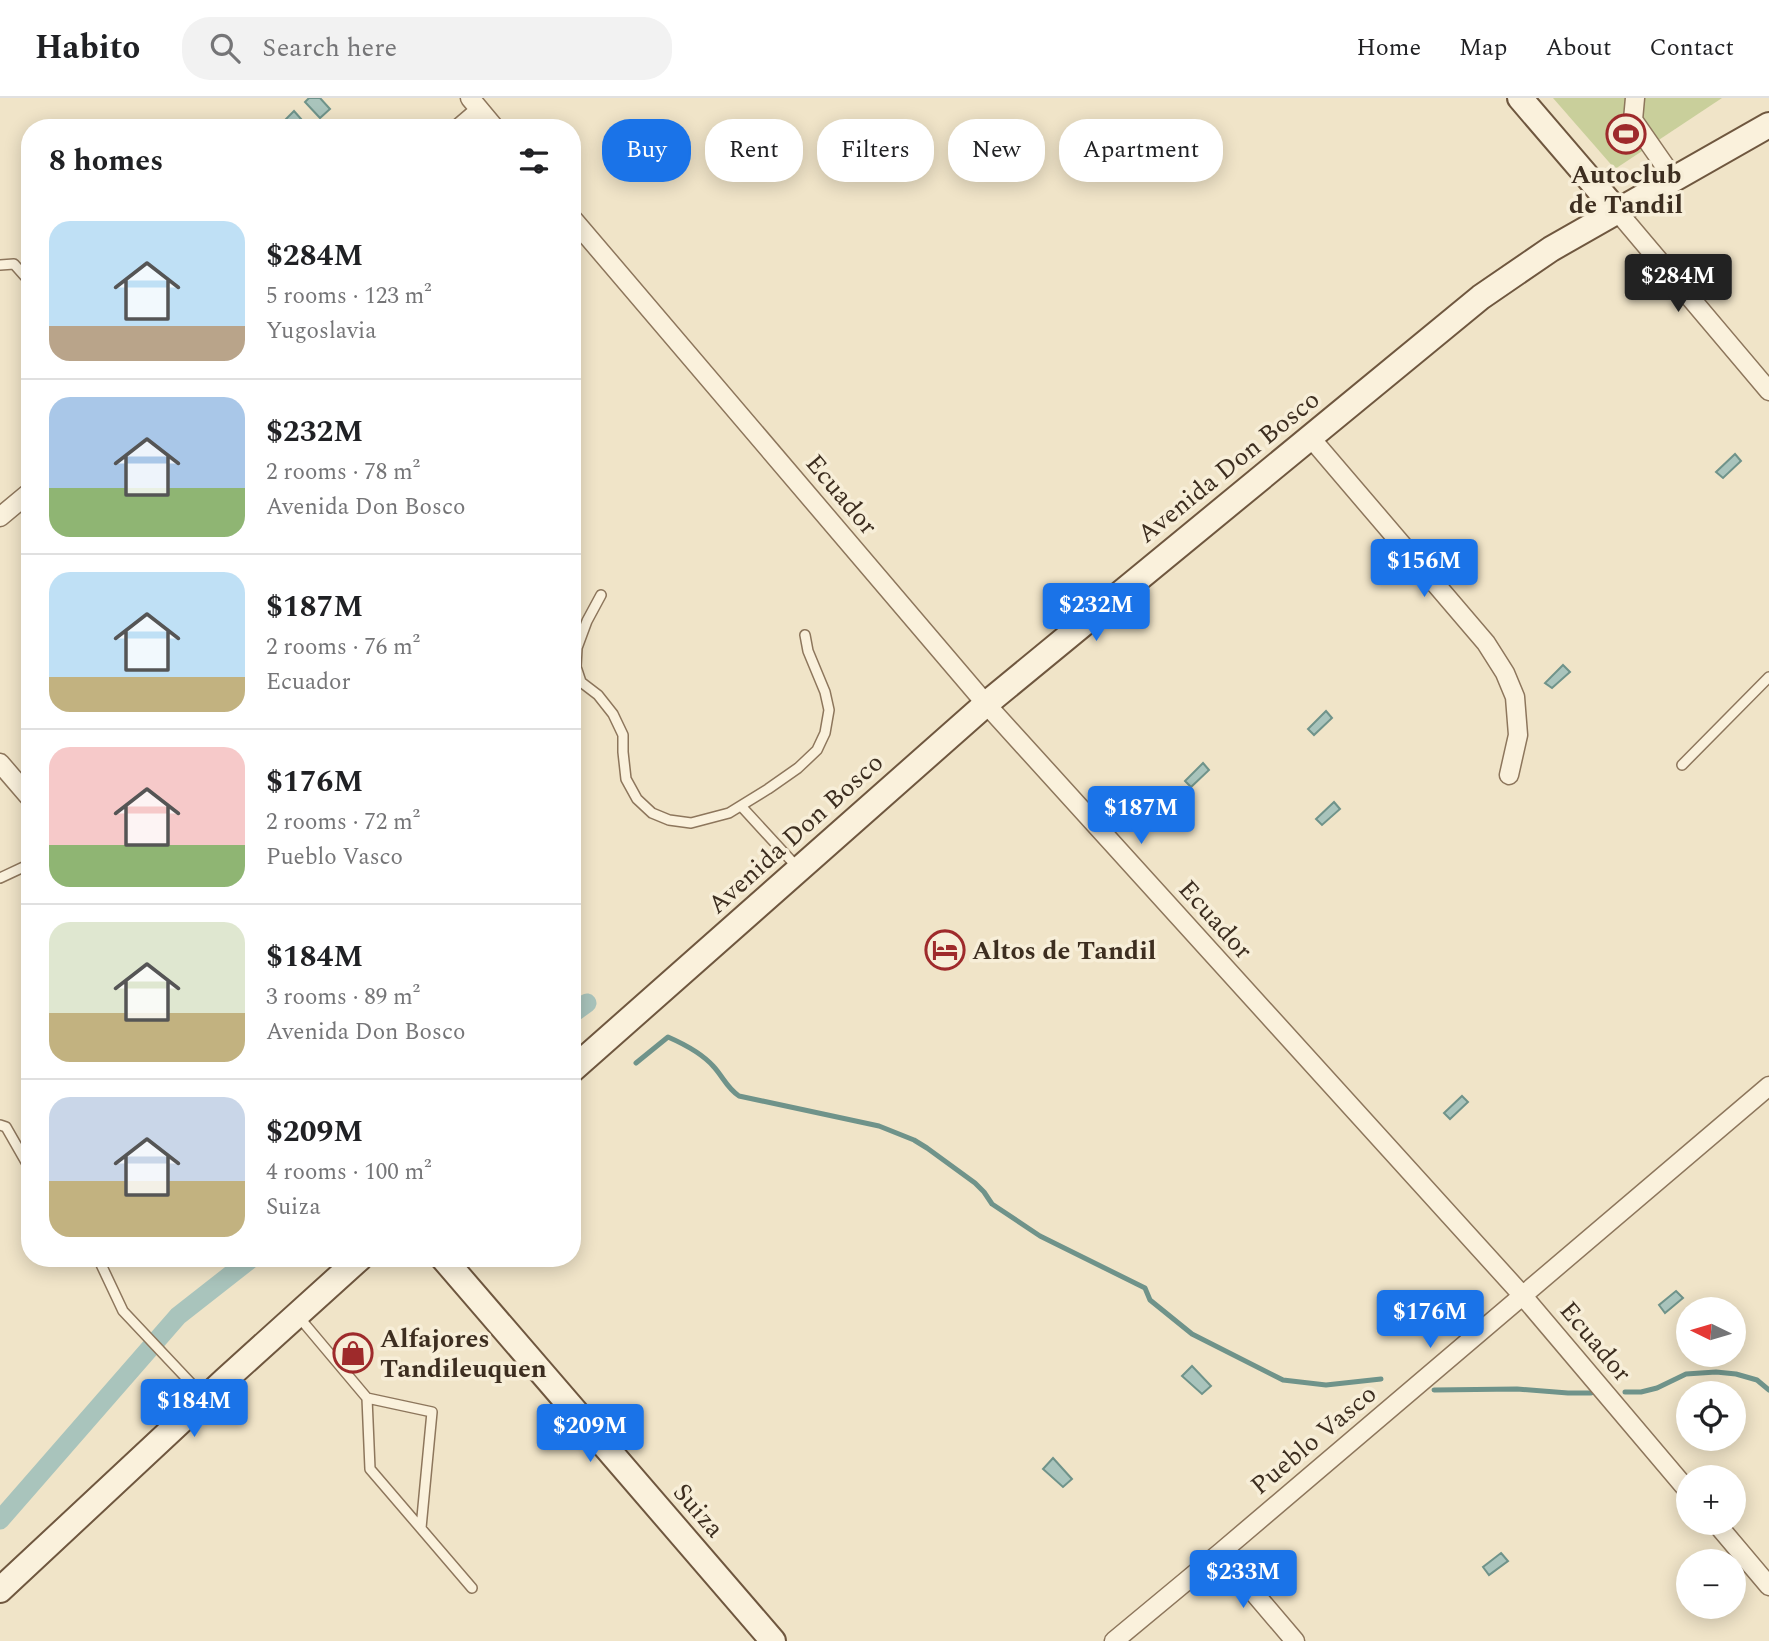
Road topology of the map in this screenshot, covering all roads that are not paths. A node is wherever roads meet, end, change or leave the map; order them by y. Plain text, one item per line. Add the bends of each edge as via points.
1 (1520, 98) edge
2 (1635, 98) edge
3 (475, 104) edge
4 (465, 119) edge
5 (488, 119) edge
6 (1769, 125) edge
7 (1674, 179) junction
8 (1617, 211) junction
9 (581, 229) edge
10 (0, 265) edge
11 (21, 272) edge
12 (1769, 391) edge
13 (1310, 437) junction
14 (21, 500) edge
15 (0, 517) edge
16 (601, 595) dead end
17 (805, 635) dead end
18 (581, 637) edge
19 (1769, 677) edge
20 (581, 682) edge
21 (986, 704) junction
22 (0, 763) edge
23 (1682, 765) dead end
24 (1509, 775) dead end
25 (21, 788) edge
26 (741, 806) junction
27 (21, 868) edge
28 (799, 870) junction
29 (0, 878) edge
30 (581, 1062) edge
31 (1769, 1086) edge
32 (0, 1125) edge
33 (21, 1154) edge
34 (102, 1267) edge
35 (350, 1267) edge
36 (451, 1267) edge
37 (1523, 1296) junction
38 (297, 1315) junction
39 (205, 1398) junction
40 (367, 1398) junction
41 (1676, 1477) edge
42 (421, 1528) junction
43 (1726, 1535) edge
44 (1220, 1553) junction
45 (1769, 1586) edge
46 (472, 1588) dead end
47 (0, 1590) edge
48 (773, 1641) edge
49 (1114, 1641) edge
50 (1296, 1641) edge

1 - 8 main road
2 - 7 street via 1633,120
3 - 4 street
3 - 5 street
6 - 7 main road, Avenida Don Bosco
7 - 8 main road, Avenida Don Bosco
8 - 12 street
8 - 13 main road, Avenida Don Bosco via 1482,297
9 - 21 street, Ecuador
10 - 11 lane via 14,264
13 - 21 main road, Avenida Don Bosco
13 - 24 street via 1486,643 1505,673 1515,697 1518,735
14 - 15 street
16 - 18 lane
17 - 26 lane via 829,710 825,733 817,750 798,768
19 - 23 lane
20 - 26 lane via 613,714 623,735 626,779 652,813 691,823
21 - 28 main road, Avenida Don Bosco
21 - 37 street, Ecuador
22 - 25 street
26 - 28 lane
27 - 29 lane
28 - 30 main road, Avenida Don Bosco
31 - 37 street, Pueblo Vasco
32 - 33 lane
34 - 39 lane via 123,1311
35 - 38 main road
36 - 48 main road, Suiza
37 - 41 street, Ecuador
37 - 44 street, Pueblo Vasco
38 - 39 main road
38 - 40 lane
39 - 47 main road
40 - 42 lane via 370,1469
40 - 42 lane via 432,1412
42 - 46 lane
43 - 45 street
44 - 49 street, Pueblo Vasco
44 - 50 street

